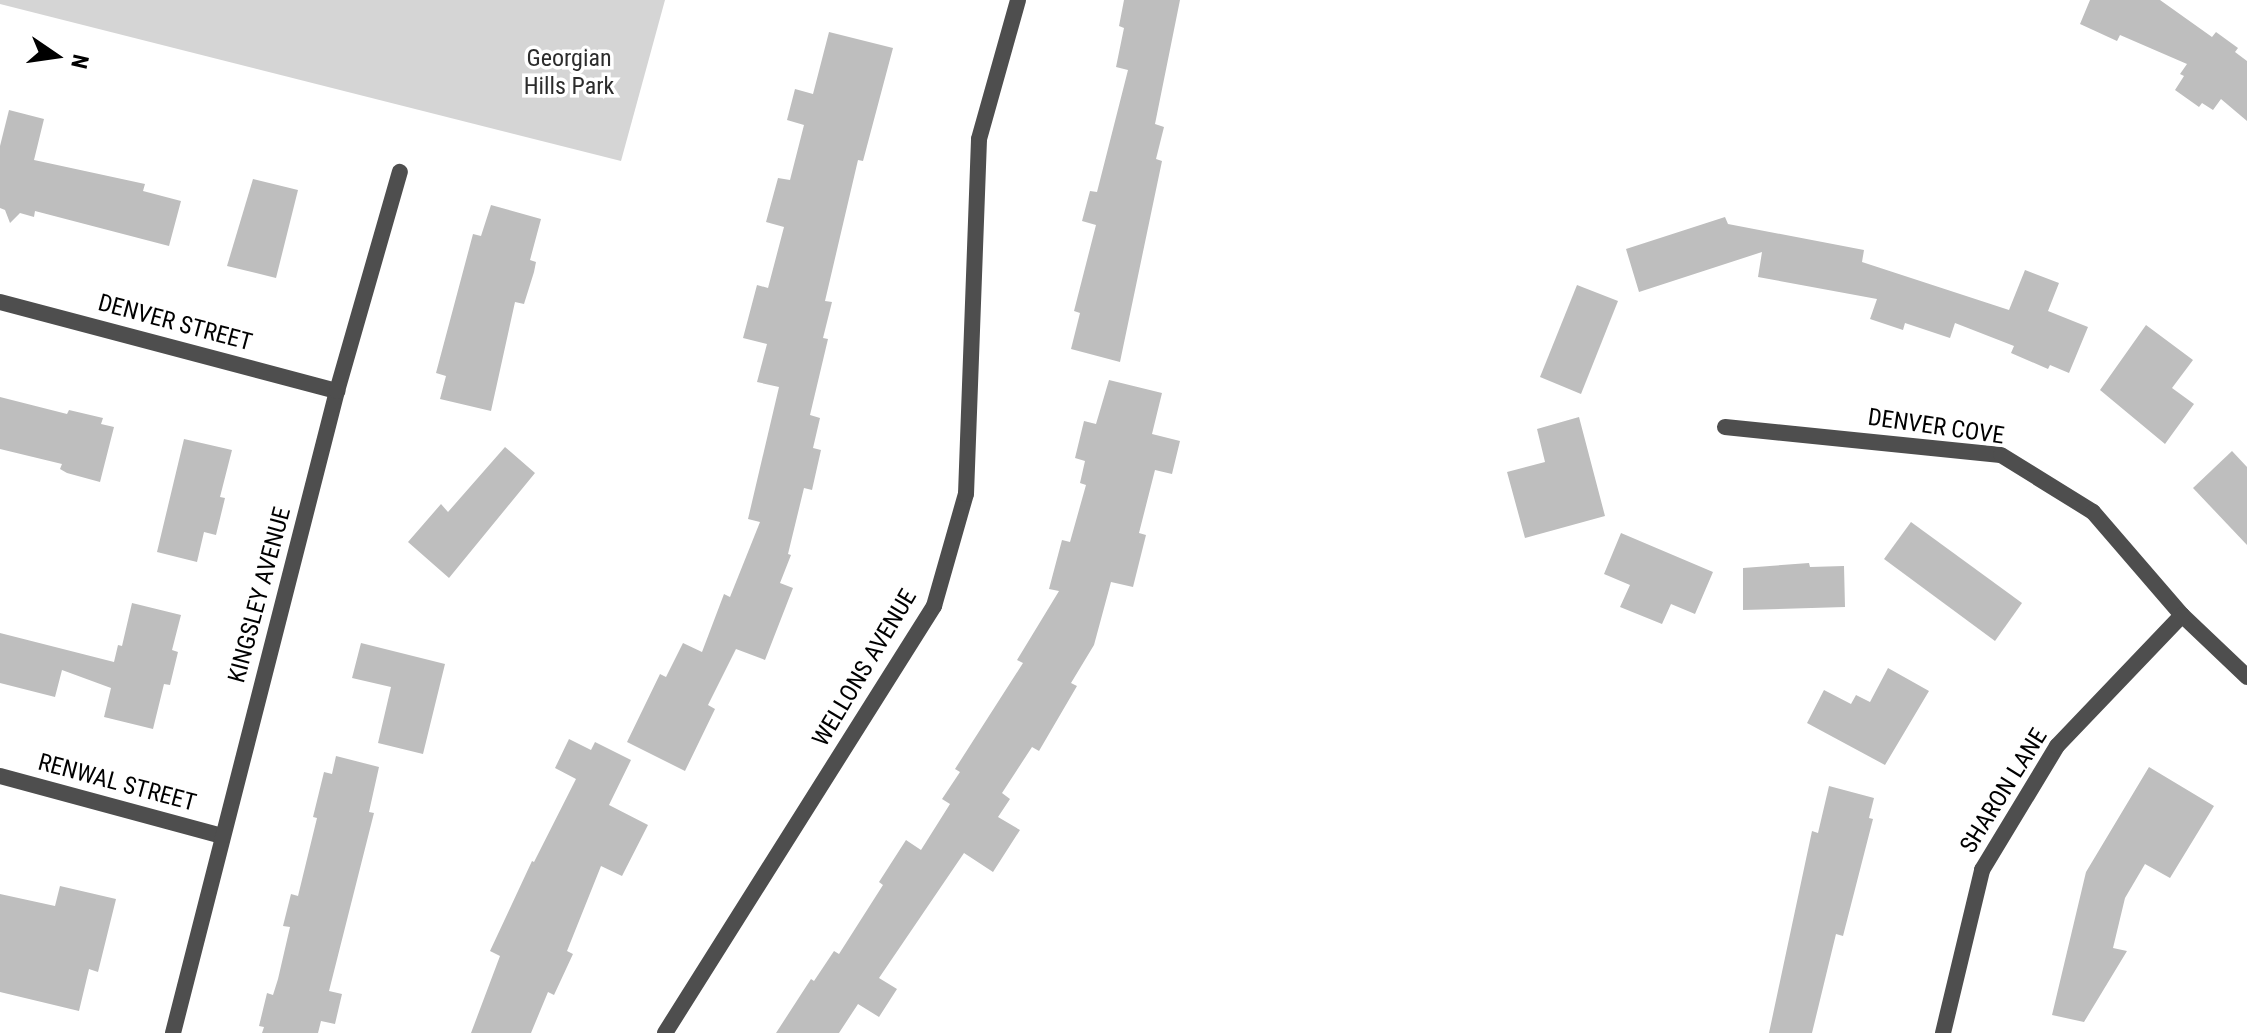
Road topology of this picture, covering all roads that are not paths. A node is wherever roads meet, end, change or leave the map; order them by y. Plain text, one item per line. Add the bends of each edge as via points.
1 (1018, 0) edge
2 (400, 172) dead end
3 (0, 302) edge
4 (337, 391) junction
5 (1725, 427) dead end
6 (2182, 615) junction
7 (2247, 677) edge
8 (0, 776) edge
9 (222, 836) junction
10 (173, 1033) edge
11 (665, 1033) edge
12 (1943, 1033) edge

1 - 11 street, WELLONS AVENUE via 979,139 966,494 934,606
2 - 4 street, KINGSLEY AVENUE
3 - 4 street, DENVER STREET
4 - 9 street, KINGSLEY AVENUE
5 - 6 street, DENVER COVE via 2001,455 2093,512
6 - 7 street, DENVER COVE
6 - 12 street, SHARON LANE via 2057,746 1982,870
8 - 9 street, RENWAL STREET
9 - 10 street, KINGSLEY AVENUE

